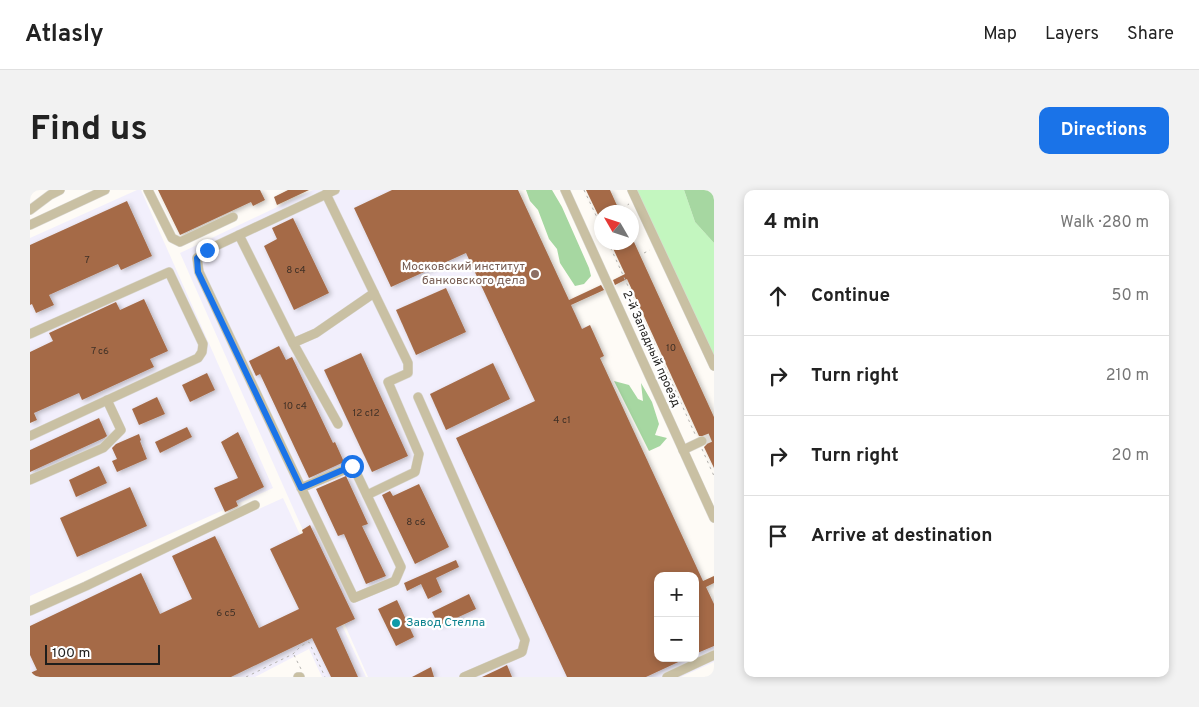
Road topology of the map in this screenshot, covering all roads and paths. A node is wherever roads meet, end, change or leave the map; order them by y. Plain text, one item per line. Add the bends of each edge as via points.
1 (60, 190) edge
2 (105, 190) edge
3 (148, 190) edge
4 (335, 190) edge
5 (565, 190) edge
6 (584, 190) edge
7 (632, 190) edge
8 (326, 194) junction
9 (30, 210) edge
10 (594, 211) edge
11 (233, 217) dead end
12 (30, 222) edge
13 (239, 235) junction
14 (612, 250) edge
15 (374, 293) junction
16 (30, 334) edge
17 (293, 343) junction
18 (714, 366) edge
19 (418, 397) dead end
20 (108, 400) junction
21 (338, 424) dead end
22 (30, 436) edge
23 (700, 442) junction
24 (683, 450) junction
25 (714, 476) edge
26 (30, 480) edge
27 (301, 488) junction
28 (366, 495) junction
29 (256, 505) dead end
30 (714, 518) edge
31 (30, 611) edge
32 (293, 654) junction
33 (714, 655) edge
34 (246, 677) edge
35 (299, 677) edge
36 (325, 677) edge
37 (464, 677) edge
38 (667, 677) edge

1 - 9 street
2 - 12 street
3 - 11 street via 172,238 180,242
4 - 8 street
5 - 24 street, 2-й Западный проезд
6 - 10 path
7 - 18 street
8 - 13 street
8 - 15 street
13 - 17 street
13 - 27 street via 197,258 198,272
14 - 23 path
15 - 17 street via 316,333
15 - 28 street via 408,363 408,373 388,382 419,454 415,472
16 - 20 street via 168,272 203,344 202,352 198,358
17 - 21 street
19 - 37 street via 525,640 522,652
20 - 22 street
20 - 26 street via 121,430 103,448
23 - 24 street
23 - 25 path
24 - 30 street, 2-й Западный проезд
27 - 28 street via 352,466
27 - 28 street via 354,598 395,581 401,567
29 - 31 street
32 - 34 path
32 - 35 path via 302,670
32 - 36 path via 309,642
33 - 38 street

